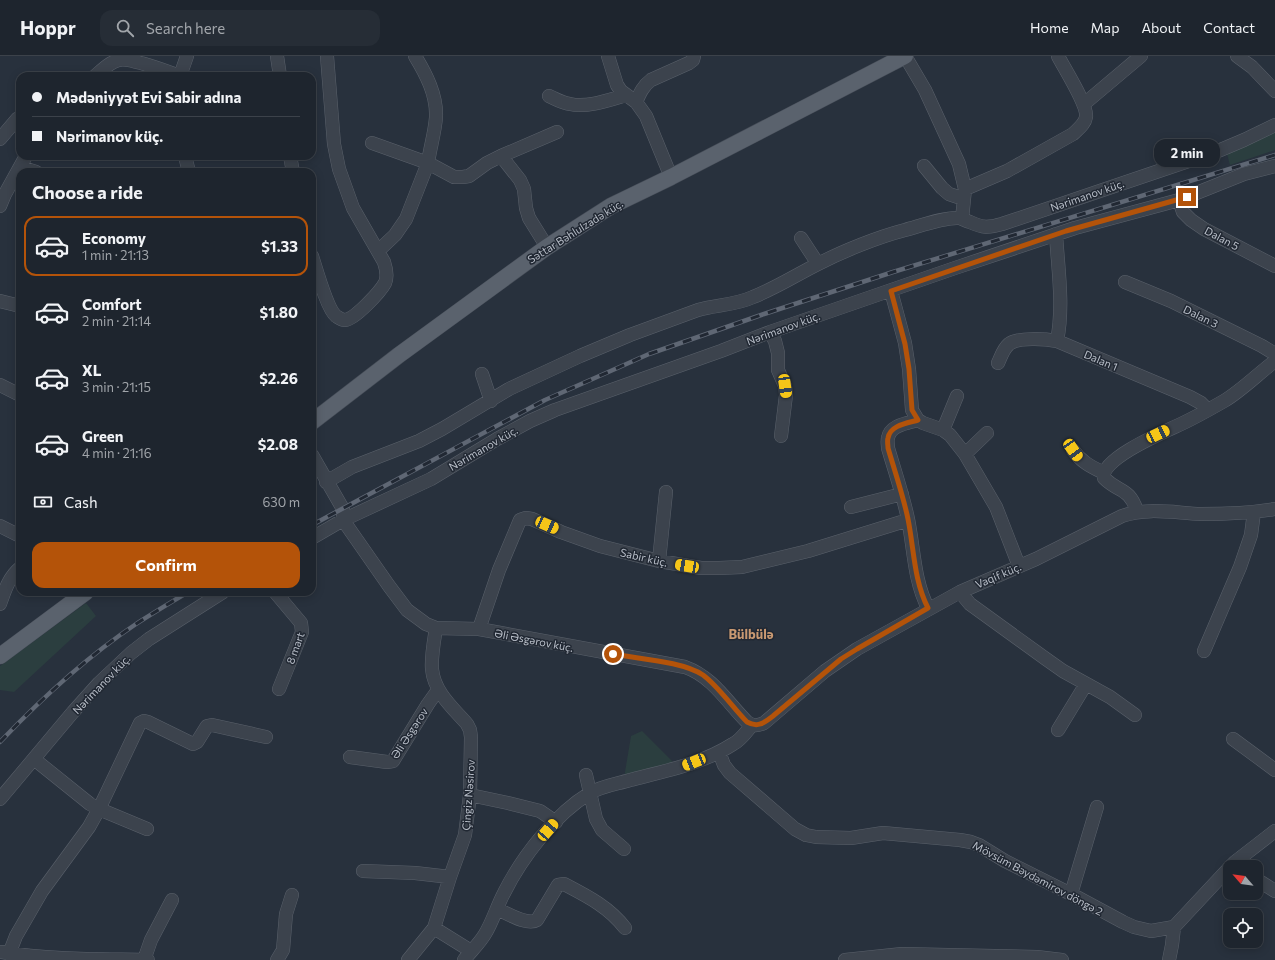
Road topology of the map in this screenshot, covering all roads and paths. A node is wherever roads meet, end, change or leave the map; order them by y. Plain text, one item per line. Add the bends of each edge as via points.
1 (187, 56) edge
2 (277, 56) edge
3 (327, 56) edge
4 (415, 56) edge
5 (608, 56) edge
6 (694, 56) edge
7 (905, 56) edge
8 (1058, 56) edge
9 (1141, 56) edge
10 (1237, 56) edge
11 (100, 72) edge
12 (168, 72) edge
13 (181, 72) edge
14 (279, 72) edge
15 (1275, 91) edge
16 (549, 96) dead end
17 (631, 98) junction
18 (1084, 104) junction
19 (16, 120) edge
20 (1275, 125) edge
21 (557, 132) dead end
22 (0, 138) edge
23 (372, 143) dead end
24 (501, 156) junction
25 (23, 161) edge
26 (428, 162) junction
27 (924, 166) dead end
28 (1275, 166) edge
29 (31, 168) edge
30 (16, 174) edge
31 (670, 177) junction
32 (965, 194) junction
33 (1179, 200) junction
34 (0, 206) edge
35 (962, 219) junction
36 (1056, 234) junction
37 (800, 238) dead end
38 (547, 247) junction
39 (378, 252) junction
40 (818, 264) junction
41 (1275, 266) edge
42 (316, 269) edge
43 (1125, 282) dead end
44 (891, 291) junction
45 (0, 301) edge
46 (16, 305) edge
47 (770, 332) junction
48 (1057, 341) junction
49 (1275, 354) edge
50 (1275, 361) edge
51 (998, 363) dead end
52 (482, 374) dead end
53 (0, 386) edge
54 (16, 393) edge
55 (958, 396) dead end
56 (491, 400) junction
57 (1208, 410) junction
58 (316, 419) edge
59 (918, 420) junction
60 (943, 430) junction
61 (987, 433) dead end
62 (780, 436) dead end
63 (1073, 450) dead end
64 (965, 454) junction
65 (316, 463) edge
66 (1104, 474) junction
67 (326, 482) junction
68 (666, 492) dead end
69 (902, 494) junction
70 (851, 507) dead end
71 (1275, 510) edge
72 (1137, 511) junction
73 (1254, 512) junction
74 (343, 520) junction
75 (908, 520) junction
76 (0, 526) edge
77 (16, 534) edge
78 (316, 536) edge
79 (659, 561) junction
80 (1019, 566) junction
81 (16, 571) edge
82 (960, 592) junction
83 (81, 596) edge
84 (217, 596) edge
85 (278, 596) edge
86 (0, 604) edge
87 (928, 608) junction
88 (436, 628) junction
89 (479, 629) junction
90 (1204, 651) dead end
91 (0, 656) edge
92 (1086, 684) junction
93 (279, 689) dead end
94 (438, 690) junction
95 (1135, 715) dead end
96 (752, 725) junction
97 (1058, 730) dead end
98 (266, 737) dead end
99 (1233, 739) dead end
100 (718, 752) junction
101 (350, 757) dead end
102 (34, 760) junction
103 (1275, 770) edge
104 (586, 775) dead end
105 (590, 793) junction
106 (470, 795) junction
107 (0, 799) edge
108 (1097, 807) dead end
109 (99, 809) junction
110 (556, 822) junction
111 (148, 829) dead end
112 (1275, 831) edge
113 (624, 849) dead end
114 (1241, 860) edge
115 (363, 871) dead end
116 (450, 877) junction
117 (1223, 877) edge
118 (1263, 884) edge
119 (1275, 891) edge
120 (1071, 894) junction
121 (292, 895) dead end
122 (172, 900) dead end
123 (497, 909) junction
124 (1174, 927) junction
125 (434, 928) junction
126 (625, 928) dead end
127 (4, 953) edge
128 (468, 955) edge
129 (78, 960) edge
130 (144, 960) edge
131 (148, 960) edge
132 (277, 960) edge
133 (408, 960) edge
134 (845, 960) edge
135 (1062, 960) edge
136 (1169, 960) edge

1 - 13 street
2 - 14 street
3 - 39 street via 334,144 339,169 353,208
4 - 26 street via 423,68 435,103 436,117
5 - 17 street via 617,85
6 - 17 street via 689,63 651,80
7 - 31 main road, Səttar Bəhlulzadə küç.
7 - 32 street via 925,90 959,164
8 - 18 street
9 - 18 street
10 - 15 street via 1252,67
11 - 12 street via 121,59
16 - 17 street via 571,105
17 - 31 street via 646,116
18 - 32 street via 1086,116 1082,126 1073,134
19 - 22 street
20 - 35 street, Nərimanov küç. via 1218,151 1002,224 984,228
21 - 24 street
23 - 26 street
24 - 26 street via 469,176 462,177 454,177
24 - 38 street via 520,180 529,218
25 - 29 street
26 - 39 street via 406,219
27 - 32 street via 949,194
28 - 33 street, Nərimanov küç. via 1244,174
30 - 34 street
31 - 38 main road, Səttar Bəhlulzadə küç. via 612,206
32 - 35 street
33 - 36 street, Nərimanov küç.
33 - 41 street, Dalan 5 via 1183,212 1204,229
35 - 40 street, Nərimanov küç. via 950,219 904,230
36 - 44 street, Nərimanov küç.
36 - 48 street via 1060,311
37 - 40 street
38 - 58 main road, Səttar Bəhlulzadə küç.
39 - 42 street via 387,271 386,282 365,306 345,320 334,315
40 - 56 street, Nərimanov küç. via 753,298 698,310 606,344 525,381
43 - 49 street, Dalan 3 via 1171,301
44 - 47 street, Nərimanov küç.
44 - 59 street via 905,344 912,410
45 - 46 street
47 - 62 street via 778,353 778,370 786,395
47 - 74 street, Nərimanov küç. via 530,421 497,438 431,479
48 - 51 street, Dalan 1 via 1018,340 1010,343
48 - 57 street, Dalan 1 via 1190,397
50 - 57 street via 1226,400
52 - 56 street
53 - 54 street
55 - 60 street
56 - 67 street, Nərimanov küç. via 419,441 352,467
57 - 66 street via 1148,438 1114,460
59 - 60 street
59 - 69 street via 898,426 888,437 888,448
60 - 64 street
61 - 64 street
63 - 66 street via 1082,461
64 - 80 street via 996,507
65 - 67 street
66 - 72 street via 1108,482 1130,496
67 - 74 street via 343,509
68 - 79 street
69 - 70 street
69 - 75 street
71 - 73 street, Vaqif küç.
72 - 73 street, Vaqif küç. via 1204,514
72 - 80 street, Vaqif küç.
73 - 90 street via 1251,535
74 - 78 street, Nərimanov küç.
74 - 88 street, Əli Əsgərov küç. via 407,610
75 - 79 street, Sabir küç. via 808,551 742,567 701,568
75 - 87 street via 919,586
76 - 77 street
79 - 89 street, Sabir küç. via 600,546 532,519 520,520 498,570
80 - 82 street, Vaqif küç.
81 - 86 street via 7,583
82 - 87 street, Vaqif küç.
82 - 92 street via 970,604 1063,671
83 - 91 main road
84 - 102 street, Nərimanov küç. via 131,653 73,712
85 - 93 street, 8 mart via 302,627
87 - 96 street, Vaqif küç. via 841,659 764,724
88 - 89 street, Əli Əsgərov küç.
88 - 94 street, Çingiz Nəsirov via 432,668
89 - 96 street, Əli Əsgərov küç. via 685,667 702,675
92 - 95 street
92 - 97 street
94 - 101 street, Əli Əsgərov via 393,761
94 - 106 street, Çingiz Nəsirov via 470,730
96 - 100 street via 734,744
98 - 109 street via 212,725 207,726 193,744 144,721 140,723
99 - 103 street
100 - 105 street via 682,767
100 - 120 street, Mövsüm Bəydəmirov döngə 2 via 730,773 795,830 806,835 851,838 883,833 971,842
102 - 107 street, Nərimanov küç.
102 - 109 street
104 - 105 street
105 - 110 street via 571,806
105 - 113 street via 596,818 602,830
106 - 110 street via 540,811
106 - 116 street, Çingiz Nəsirov via 466,835
108 - 120 street
109 - 111 street
109 - 127 street via 89,827 42,891
110 - 123 street via 533,847 517,870
112 - 114 street
115 - 116 street
116 - 125 street, Çingiz Nəsirov
117 - 124 street
118 - 119 street
120 - 124 street, Mövsüm Bəydəmirov döngə 2 via 1134,927 1151,931
121 - 132 street via 286,914 283,950
122 - 130 street via 158,925
123 - 126 street via 526,922 533,922 537,920 558,885 564,884 600,904
123 - 128 street via 486,932
124 - 136 street
125 - 128 street
125 - 133 street, Çingiz Nəsirov
127 - 129 street
129 - 130 street
130 - 131 street
134 - 135 street via 902,954 1037,957

